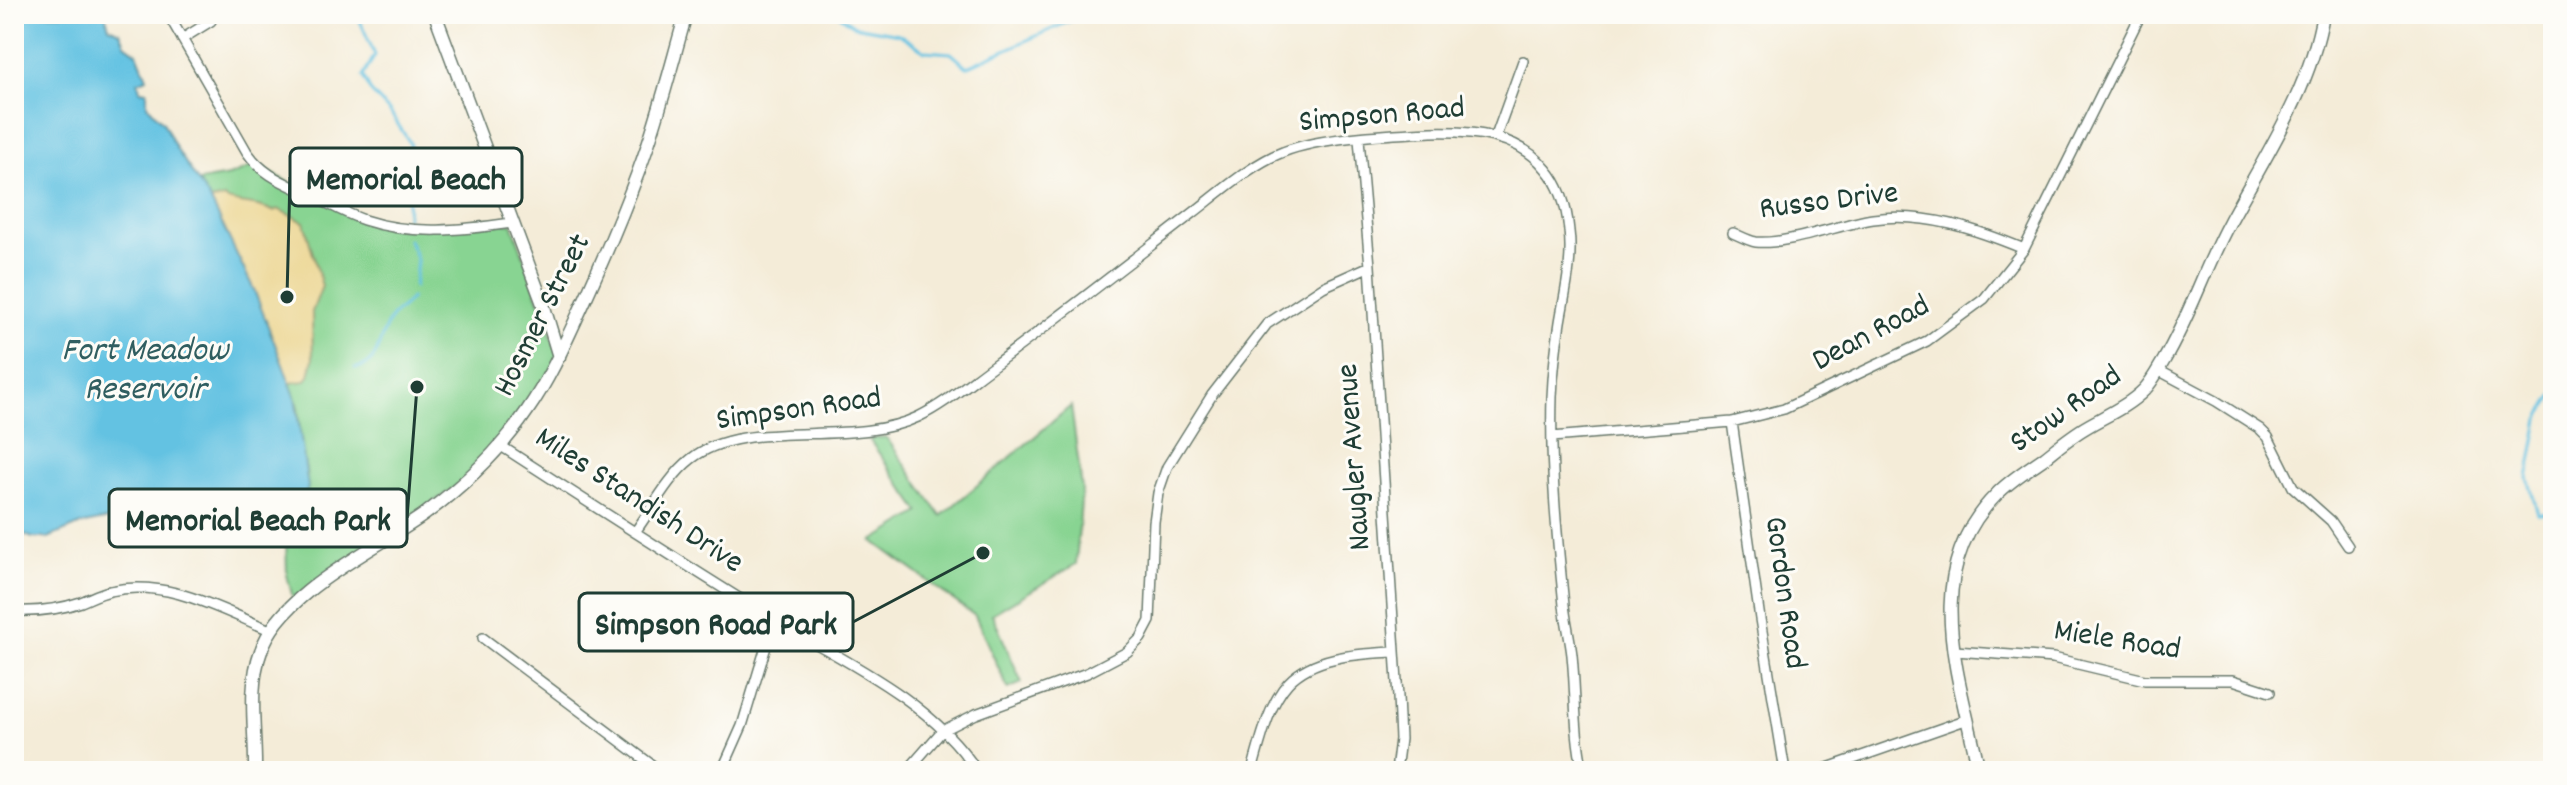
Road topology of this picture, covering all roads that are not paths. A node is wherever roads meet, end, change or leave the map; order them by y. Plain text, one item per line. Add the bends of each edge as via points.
1 (168, 14) edge
2 (435, 14) edge
3 (686, 14) edge
4 (2141, 14) edge
5 (2323, 14) edge
6 (211, 21) dead end
7 (182, 39) junction
8 (1523, 61) dead end
9 (1496, 136) junction
10 (1359, 139) junction
11 (512, 223) junction
12 (1733, 233) dead end
13 (2024, 249) junction
14 (1370, 266) junction
15 (559, 357) junction
16 (2158, 370) junction
17 (1732, 422) junction
18 (1552, 437) junction
19 (501, 446) junction
20 (635, 532) junction
21 (2348, 546) dead end
22 (14, 611) edge
23 (774, 620) junction
24 (270, 630) junction
25 (483, 638) dead end
26 (1955, 651) junction
27 (1395, 652) junction
28 (2270, 692) dead end
29 (1968, 719) junction
30 (942, 731) junction
31 (255, 771) edge
32 (660, 771) edge
33 (722, 771) edge
34 (907, 771) edge
35 (977, 771) edge
36 (1252, 771) edge
37 (1396, 771) edge
38 (1583, 771) edge
39 (1785, 771) edge
40 (1819, 771) edge
41 (1979, 771) edge

1 - 7 street
2 - 11 street
3 - 15 street, Hosmer Street via 640,169
4 - 13 street, Dean Road
5 - 16 street, Stow Road via 2306,75
6 - 7 street
7 - 11 street via 256,165 269,176 381,225 431,231
8 - 9 street
9 - 10 street, Simpson Road via 1438,132
9 - 18 street, Simpson Road via 1546,168 1566,210 1570,256 1554,373
10 - 14 street, Naugler Avenue
10 - 20 street, Simpson Road via 1298,146 1256,166 957,393 917,417 872,431 754,437 709,448 674,477
11 - 15 street
12 - 13 street, Russo Drive via 1756,242 1899,218 1944,222
13 - 17 street, Dean Road via 1984,299 1927,341 1784,409
14 - 27 street, Naugler Avenue
14 - 30 street via 1323,287 1267,324 1212,395 1167,467 1154,522 1150,621 1141,638 1127,652 1087,673
15 - 19 street, Hosmer Street
16 - 21 street via 2260,429 2293,487 2331,521
16 - 26 street, Stow Road via 2128,403 2011,481 1979,515 1951,579
17 - 18 street, Dean Road
17 - 39 street, Gordon Road
18 - 38 street, Simpson Road via 1574,724
19 - 20 street, Miles Standish Drive
19 - 24 street, Hosmer Street via 444,500 294,602
20 - 23 street, Miles Standish Drive
22 - 24 street via 56,610 107,591 161,588
23 - 30 street, Miles Standish Drive via 881,683
23 - 33 street via 742,726
24 - 31 street, Hosmer Street via 255,678
25 - 32 street
26 - 28 street, Miele Road via 2053,658 2145,680 2233,680
26 - 29 street, Stow Road
27 - 36 street via 1316,664 1288,683 1272,710
27 - 37 street, Naugler Avenue via 1400,739
29 - 40 street
29 - 41 street, Stow Road
30 - 34 street
30 - 35 street, Miles Standish Drive

